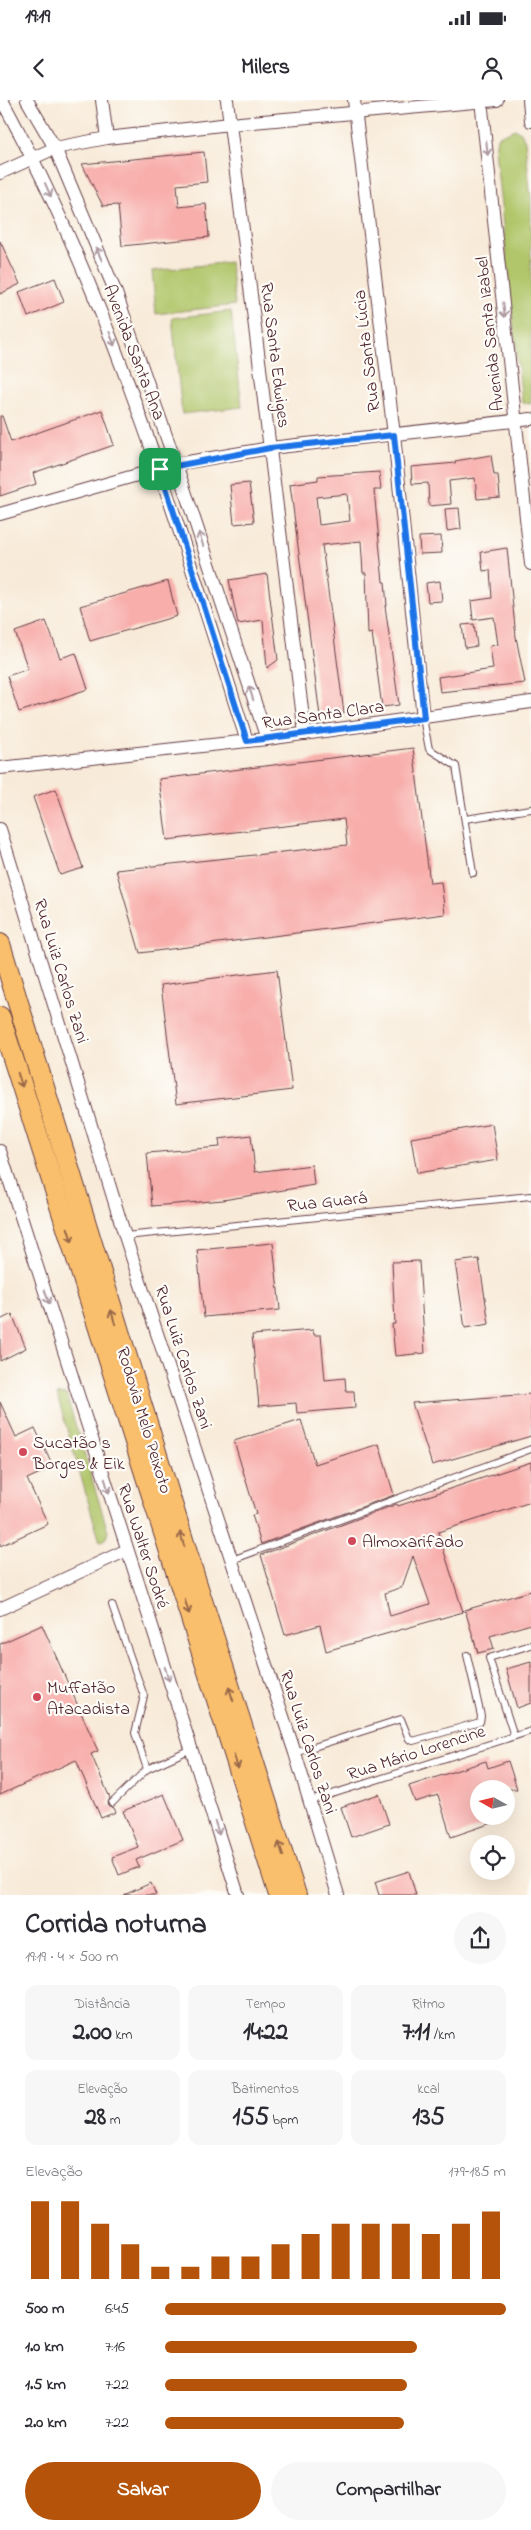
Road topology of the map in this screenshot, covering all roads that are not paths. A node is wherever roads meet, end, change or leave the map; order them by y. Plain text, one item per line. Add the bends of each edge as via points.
1 (2, 100) edge
2 (28, 100) edge
3 (102, 100) edge
4 (227, 100) edge
5 (354, 100) edge
6 (497, 100) edge
7 (529, 100) edge
8 (482, 101) edge
9 (356, 114) junction
10 (531, 121) edge
11 (230, 124) junction
12 (107, 138) junction
13 (55, 148) junction
14 (33, 158) junction
15 (0, 173) edge
16 (531, 419) edge
17 (516, 421) junction
18 (394, 435) junction
19 (270, 448) junction
20 (176, 464) junction
21 (160, 469) junction
22 (0, 514) edge
23 (531, 564) edge
24 (531, 702) edge
25 (424, 718) junction
26 (305, 734) junction
27 (267, 740) junction
28 (247, 741) junction
29 (0, 768) edge
30 (531, 809) edge
31 (465, 819) junction
32 (0, 829) edge
33 (473, 873) dead end
34 (0, 944) edge
35 (0, 1017) edge
36 (0, 1151) edge
37 (531, 1196) edge
38 (125, 1236) junction
39 (531, 1449) edge
40 (127, 1550) junction
41 (232, 1560) junction
42 (112, 1605) dead end
43 (0, 1609) edge
44 (531, 1645) edge
45 (467, 1655) dead end
46 (531, 1731) edge
47 (514, 1736) junction
48 (192, 1749) junction
49 (295, 1753) junction
50 (147, 1769) junction
51 (310, 1801) junction
52 (112, 1803) dead end
53 (238, 1895) edge
54 (280, 1895) edge
55 (296, 1895) edge
56 (338, 1895) edge

1 - 14 street, Avenida Santa Ana
2 - 13 street, Avenida Santa Ana
3 - 12 street
4 - 11 street, Rua Santa Edwiges
5 - 9 street, Rua Santa Lúcia
6 - 8 street
7 - 10 street
8 - 9 street
8 -> 17 street, Avenida Santa Izabel
9 - 11 street
9 - 18 street, Rua Santa Lúcia
11 - 12 street
11 - 19 street, Rua Santa Edwiges
12 - 13 street
13 - 14 street
20 -> 13 street, Avenida Santa Ana via 116,293
14 - 15 street
14 -> 21 street, Avenida Santa Ana via 96,295
16 - 17 street
17 - 18 street
17 - 23 street, Avenida Santa Izabel
18 - 19 street
18 - 25 street, Rua Santa Lúcia
19 - 20 street
19 - 26 street, Rua Santa Edwiges
20 - 21 street
27 -> 20 street, Avenida Santa Ana
21 - 22 street
21 - 28 street, Avenida Santa Ana
24 - 25 street, Rua Santa Clara
25 - 26 street, Rua Santa Clara
25 - 31 lane via 429,749 456,766
26 - 27 street, Rua Santa Clara
27 - 28 street, Rua Santa Clara
28 - 29 street, Rua Santa Clara
30 - 31 lane
31 - 33 lane
32 - 38 street, Rua Luiz Carlos Zani
55 -> 34 main road, Rodovia Melo Peixoto
35 -> 54 main road, Rodovia Melo Peixoto
36 -> 40 street, Rua Walter Sodré
37 - 38 lane, Rua Guará
38 - 41 street, Rua Luiz Carlos Zani
39 - 41 lane
40 - 43 street
40 -> 48 street, Rua Walter Sodré
41 - 49 street, Rua Luiz Carlos Zani
42 - 50 lane via 144,1696 135,1733
44 - 47 lane via 489,1658
45 - 49 lane via 480,1722 413,1741 409,1739 401,1719
46 - 47 lane, Rua Mário Lorencine
47 - 51 lane, Rua Mário Lorencine
48 - 50 lane
48 -> 53 street, Rua Walter Sodré
49 - 51 street, Rua Luiz Carlos Zani
50 - 52 lane
51 - 56 street, Rua Luiz Carlos Zani

